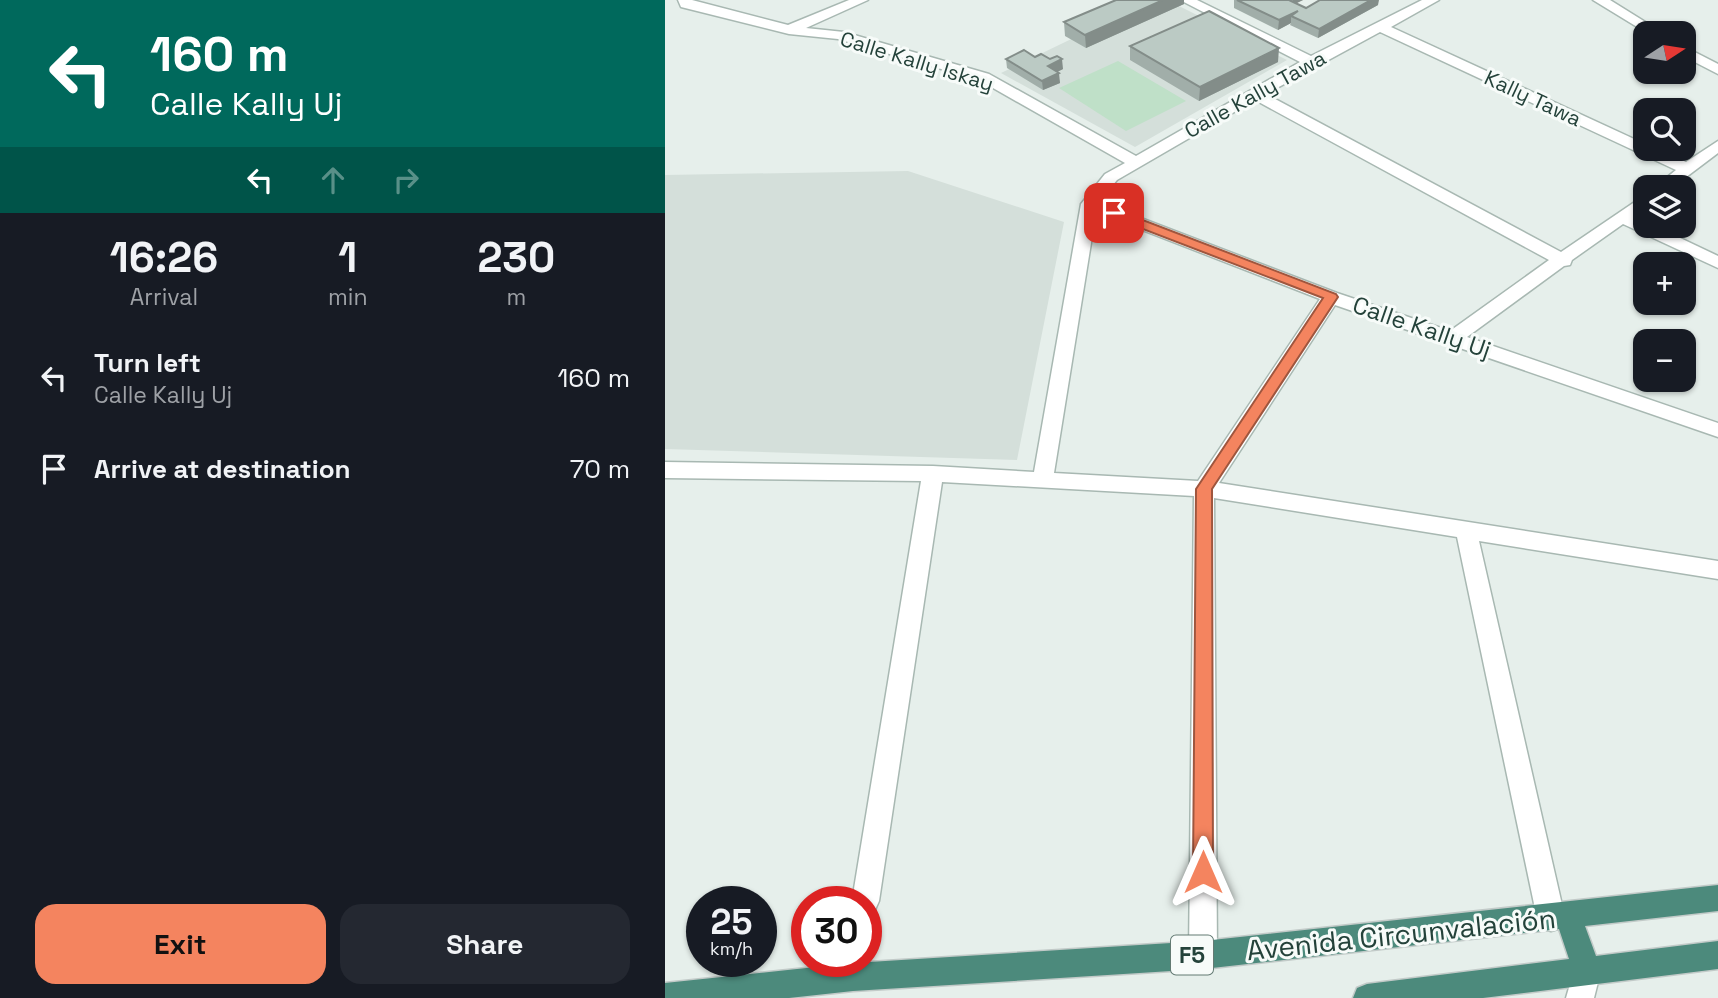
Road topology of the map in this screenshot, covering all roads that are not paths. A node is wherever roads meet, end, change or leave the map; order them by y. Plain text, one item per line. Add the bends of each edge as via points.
1 (685, 0) edge
2 (861, 0) edge
3 (1187, 0) edge
4 (1432, 0) edge
5 (1600, 0) edge
6 (1636, 21) edge
7 (1380, 27) junction
8 (789, 30) junction
9 (1696, 57) edge
10 (1311, 62) junction
11 (1718, 70) edge
12 (1254, 94) junction
13 (1718, 146) edge
14 (1135, 162) junction
15 (1687, 169) junction
16 (1679, 175) edge
17 (1089, 204) junction
18 (1633, 209) edge
19 (1623, 217) junction
20 (1564, 261) junction
21 (1718, 264) edge
22 (1331, 297) junction
23 (1454, 337) junction
24 (1718, 430) edge
25 (933, 474) junction
26 (667, 476) edge
27 (1043, 479) junction
28 (1204, 489) junction
29 (1466, 530) junction
30 (1718, 570) edge
31 (867, 886) edge
32 (1718, 898) edge
33 (1559, 918) junction
34 (1203, 955) junction
35 (1718, 955) edge
36 (882, 968) edge
37 (1587, 970) junction
38 (801, 977) edge
39 (665, 997) edge
40 (1367, 998) edge
41 (1580, 998) edge

1 - 8 street, Calle Kally Iskay via 685,4
2 - 8 street
3 - 10 street
4 - 7 street, Calle Kally Tawa
5 - 6 street
7 - 10 street, Calle Kally Tawa
7 - 15 street, Kally Tawa
8 - 14 street, Calle Kally Iskay via 839,35 984,77
9 - 11 street
10 - 12 street, Calle Kally Tawa
12 - 14 street, Calle Kally Tawa
12 - 20 street
13 - 15 street
14 - 17 street, Calle Kally Tawa via 1111,177
15 - 16 street
17 - 22 street, Calle Kally Uj
17 - 27 street
18 - 19 street
19 - 20 street
19 - 21 street
20 - 23 street
22 - 23 street, Calle Kally Uj
22 - 28 street
23 - 24 street, Calle Kally Uj
25 - 26 street
25 - 27 street
25 - 31 street
27 - 28 street
28 - 29 street
28 - 34 street
29 - 30 street
29 - 33 street
32 - 33 highway, Avenida Circunvalación / F5
33 - 34 highway, Avenida Circunvalación / F5
33 - 37 highway
34 - 36 highway, Avenida Circunvalación / F5
35 - 37 highway
37 - 40 highway
37 - 41 street
38 - 39 highway, Avenida Circunvalación / F5

